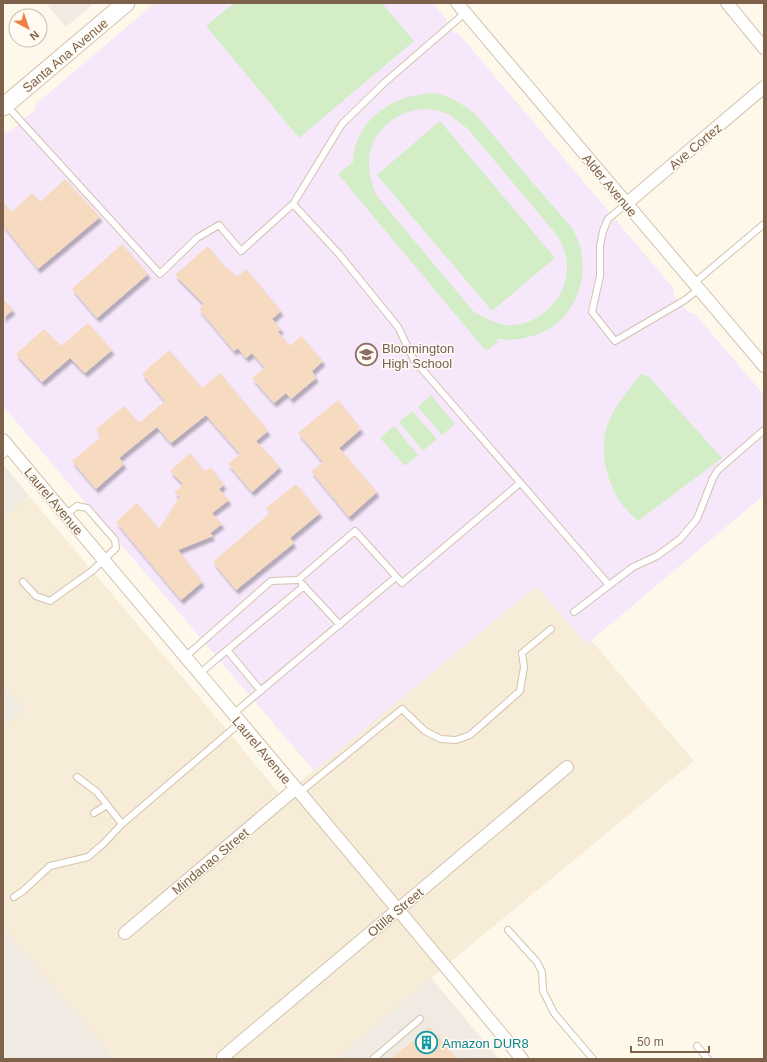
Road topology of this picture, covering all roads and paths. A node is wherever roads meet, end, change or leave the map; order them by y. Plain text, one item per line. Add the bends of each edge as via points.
1 (126, 3) edge
2 (457, 3) edge
3 (726, 3) edge
4 (465, 13) junction
5 (764, 48) edge
6 (764, 87) edge
7 (4, 106) edge
8 (293, 204) junction
9 (626, 204) junction
10 (764, 224) edge
11 (696, 286) junction
12 (764, 366) edge
13 (764, 430) edge
14 (5, 448) edge
15 (520, 483) junction
16 (66, 514) junction
17 (103, 560) junction
18 (396, 577) junction
19 (298, 580) junction
20 (23, 582) dead end
21 (609, 585) junction
22 (304, 586) junction
23 (574, 612) dead end
24 (340, 625) junction
25 (551, 629) dead end
26 (227, 650) junction
27 (185, 657) junction
28 (199, 674) junction
29 (261, 691) junction
30 (236, 718) junction
31 (567, 767) dead end
32 (77, 777) dead end
33 (297, 791) junction
34 (107, 806) junction
35 (94, 813) dead end
36 (122, 824) junction
37 (14, 897) dead end
38 (398, 909) junction
39 (508, 930) dead end
40 (125, 933) dead end
41 (420, 1019) dead end
42 (697, 1046) dead end
43 (223, 1057) dead end
44 (373, 1059) edge
45 (522, 1059) edge
46 (593, 1059) edge
47 (708, 1059) edge

1 - 7 street, Santa Ana Avenue
2 - 4 street, Alder Avenue
3 - 5 street
4 - 8 lane via 384,83 342,124
4 - 9 street, Alder Avenue
6 - 9 street, Ave Cortez
7 - 8 lane via 160,274 198,238 219,225 240,251
8 - 15 lane via 339,254 398,327 414,360
9 - 11 street, Alder Avenue
9 - 11 lane via 608,219 603,231 600,276 592,312 615,341 685,300
10 - 11 lane
11 - 12 street, Alder Avenue
13 - 21 lane via 718,470 697,519 680,539 657,556 633,566
14 - 16 street, Laurel Avenue
15 - 18 lane via 402,583
15 - 21 lane
16 - 17 street, Laurel Avenue
16 - 17 lane via 77,506 87,508 115,540 116,548
17 - 20 lane via 50,601 36,596
17 - 27 street, Laurel Avenue
18 - 19 lane via 355,531
18 - 24 lane
19 - 22 lane
19 - 27 lane via 271,582
21 - 23 lane
22 - 24 lane
22 - 26 lane
24 - 29 lane
25 - 33 lane via 522,654 524,667 520,691 470,735 456,740 441,739 425,731 402,709
26 - 28 lane
26 - 29 lane
27 - 28 street, Laurel Avenue
28 - 30 street, Laurel Avenue
29 - 30 lane
30 - 33 street, Laurel Avenue
30 - 36 lane
31 - 38 street, Otilla Street
32 - 34 lane via 97,792
33 - 38 street, Laurel Avenue
33 - 40 street, Mindanao Street
34 - 35 lane
34 - 36 lane
36 - 37 lane via 88,857 50,866
38 - 43 street, Otilla Street
38 - 45 street, Laurel Avenue
39 - 46 lane via 537,962 542,972 543,991 554,1013
41 - 44 lane
42 - 47 lane

